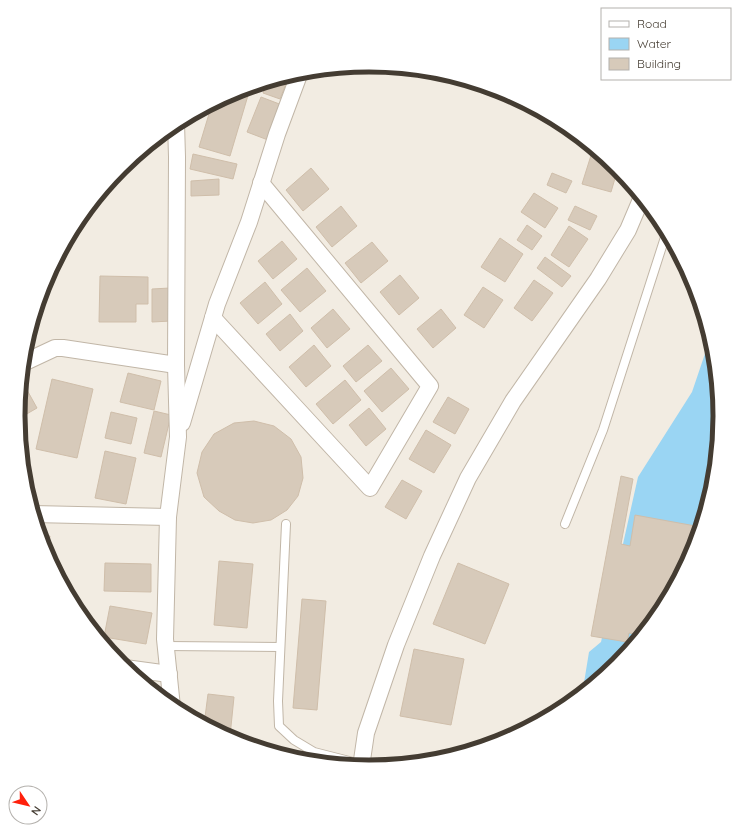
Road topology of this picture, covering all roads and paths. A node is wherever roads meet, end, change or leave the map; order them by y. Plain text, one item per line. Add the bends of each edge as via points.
1 (297, 80) edge
2 (176, 131) edge
3 (261, 183) junction
4 (640, 203) edge
5 (665, 239) edge
6 (213, 318) junction
7 (30, 360) edge
8 (176, 365) junction
9 (178, 438) junction
10 (39, 514) edge
11 (168, 517) junction
12 (286, 524) dead end
13 (565, 524) dead end
14 (166, 646) junction
15 (280, 647) junction
16 (135, 669) edge
17 (168, 674) junction
18 (171, 698) edge
19 (338, 759) edge
20 (362, 761) edge

1 - 3 street
2 - 8 street
3 - 6 street
3 - 6 street via 430,386 370,488
4 - 20 street via 628,230 602,273 513,401 468,478 432,556 396,645 366,733
5 - 13 lane via 603,430
6 - 9 street
7 - 8 street via 55,348 63,348
8 - 9 street
9 - 11 street
10 - 11 street
11 - 14 street
12 - 15 lane
14 - 15 lane
14 - 17 street
15 - 19 lane via 279,726 294,740 314,752
16 - 17 street
17 - 18 street

